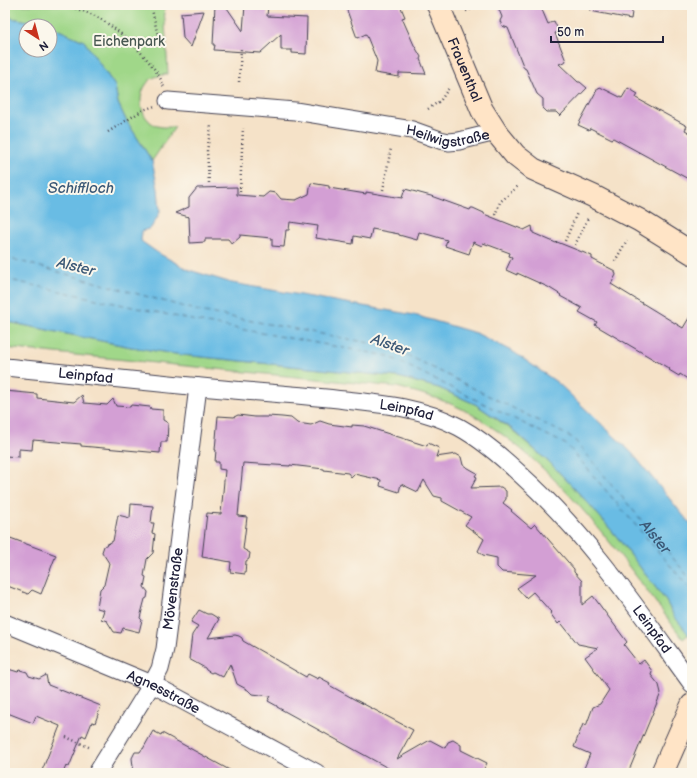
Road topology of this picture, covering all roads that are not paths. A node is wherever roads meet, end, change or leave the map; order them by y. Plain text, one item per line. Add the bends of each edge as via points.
1 (438, 5) edge
2 (168, 101) dead end
3 (496, 132) junction
4 (692, 253) edge
5 (5, 367) edge
6 (198, 387) junction
7 (5, 623) edge
8 (152, 684) junction
9 (692, 684) edge
10 (692, 705) edge
11 (97, 773) edge
12 (317, 773) edge
13 (662, 773) edge

1 - 3 street, Frauenthal via 478,101
2 - 3 street, Heilwigstraße via 295,111 412,130 449,142
3 - 4 street, Heilwigstraße via 515,155 534,169 639,220
5 - 6 street, Leinpfad
6 - 8 street, Mövenstraße via 165,649 160,669
6 - 9 street, Leinpfad via 395,406 427,414 458,427 510,464 570,523 610,572
7 - 8 street, Agnesstraße
8 - 11 street, Mövenstraße
8 - 12 street, Agnesstraße
10 - 13 street

